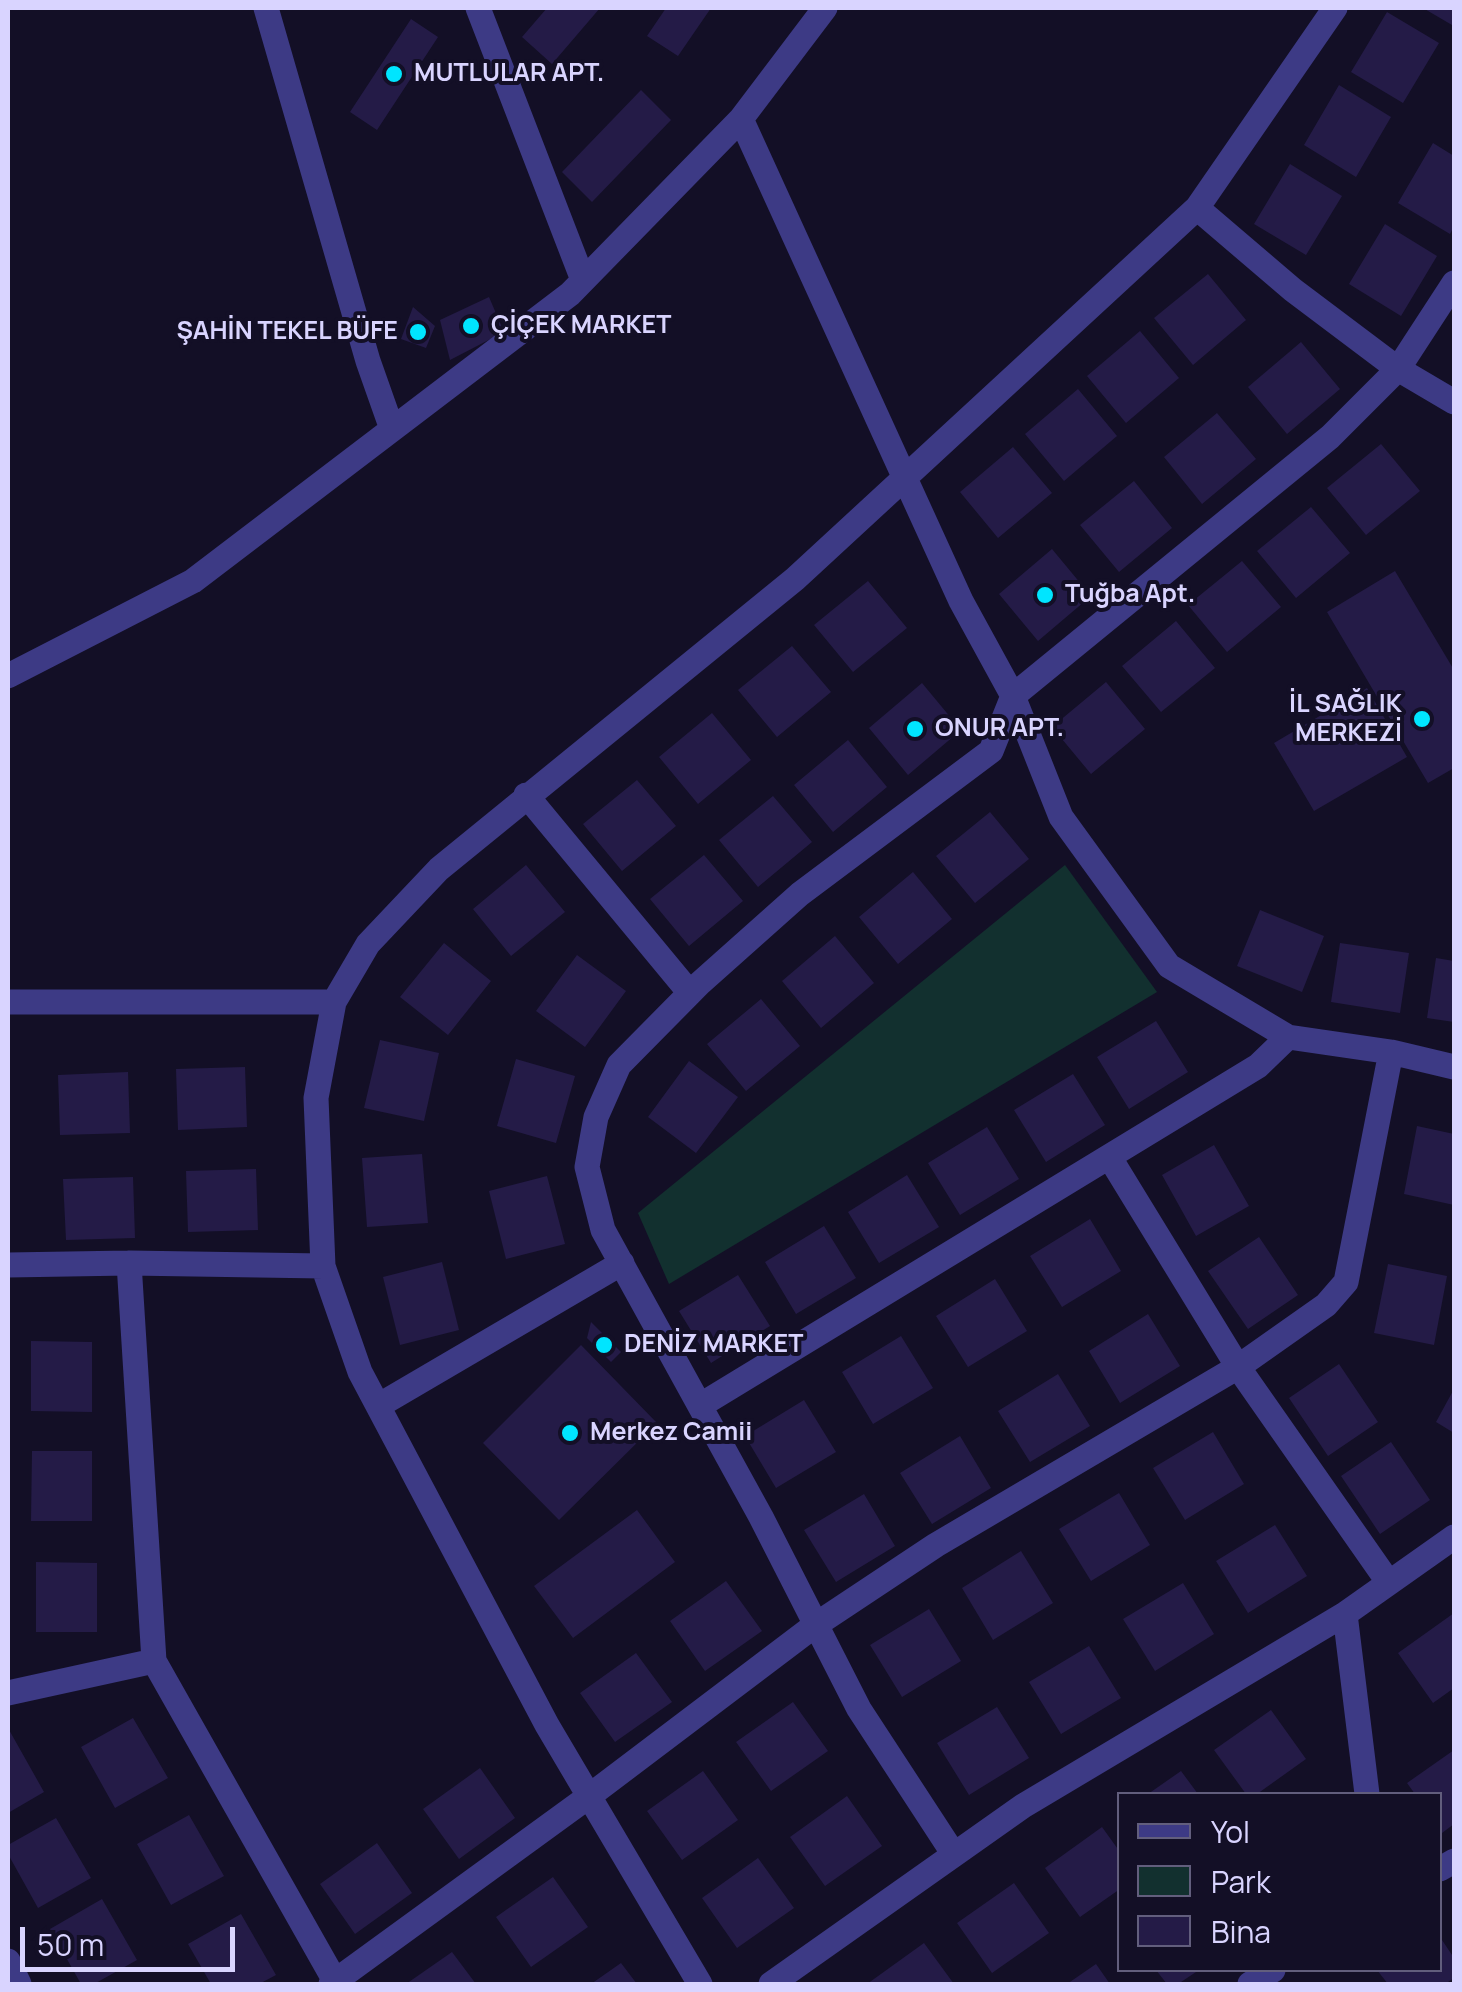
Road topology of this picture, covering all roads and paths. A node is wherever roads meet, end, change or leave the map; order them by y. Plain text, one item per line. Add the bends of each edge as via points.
1 (266, 8) edge
2 (478, 8) edge
3 (825, 8) edge
4 (1335, 8) edge
5 (741, 119) junction
6 (1197, 208) junction
7 (584, 280) junction
8 (1454, 283) edge
9 (1398, 370) junction
10 (1454, 402) edge
11 (392, 429) junction
12 (904, 476) junction
13 (8, 676) edge
14 (1013, 696) junction
15 (526, 795) junction
16 (690, 993) junction
17 (8, 1002) edge
18 (334, 1002) junction
19 (1288, 1038) junction
20 (1391, 1052) junction
21 (1454, 1067) edge
22 (1110, 1158) junction
23 (129, 1263) junction
24 (622, 1263) junction
25 (8, 1265) edge
26 (323, 1266) junction
27 (1238, 1367) junction
28 (378, 1406) junction
29 (701, 1406) junction
30 (1454, 1537) edge
31 (1389, 1583) junction
32 (1346, 1614) junction
33 (814, 1626) junction
34 (154, 1660) junction
35 (8, 1692) edge
36 (1366, 1792) edge
37 (588, 1797) junction
38 (953, 1853) junction
39 (8, 1961) edge
40 (333, 1983) edge
41 (19, 1984) edge
42 (700, 1984) edge
43 (771, 1984) edge

1 - 11 street
2 - 7 street
3 - 5 street
4 - 6 street
5 - 7 street
5 - 12 street
6 - 9 street
6 - 12 street
7 - 11 street
8 - 9 street
9 - 10 street
9 - 14 street via 1330,437
11 - 13 street via 192,581
12 - 14 street
12 - 15 street via 796,579
14 - 16 street via 991,750 800,894
14 - 19 street via 1062,816 1169,966
15 - 16 street
15 - 18 street via 438,868 368,944
16 - 24 street via 619,1065 596,1117 587,1166 604,1230
17 - 18 street
18 - 26 street via 316,1098
19 - 20 street
19 - 22 street via 1258,1066
20 - 21 street
20 - 27 street via 1346,1282 1326,1306
22 - 27 street
22 - 29 street
23 - 25 street
23 - 26 street
23 - 34 street
24 - 28 street
24 - 29 street
26 - 28 street
27 - 31 street
27 - 33 street via 936,1545
28 - 37 street
29 - 33 street
30 - 31 street
31 - 32 street
32 - 36 street
32 - 38 street
33 - 37 street
33 - 38 street
34 - 35 street
34 - 40 street
37 - 40 street
37 - 42 street
38 - 43 street
39 - 41 street

